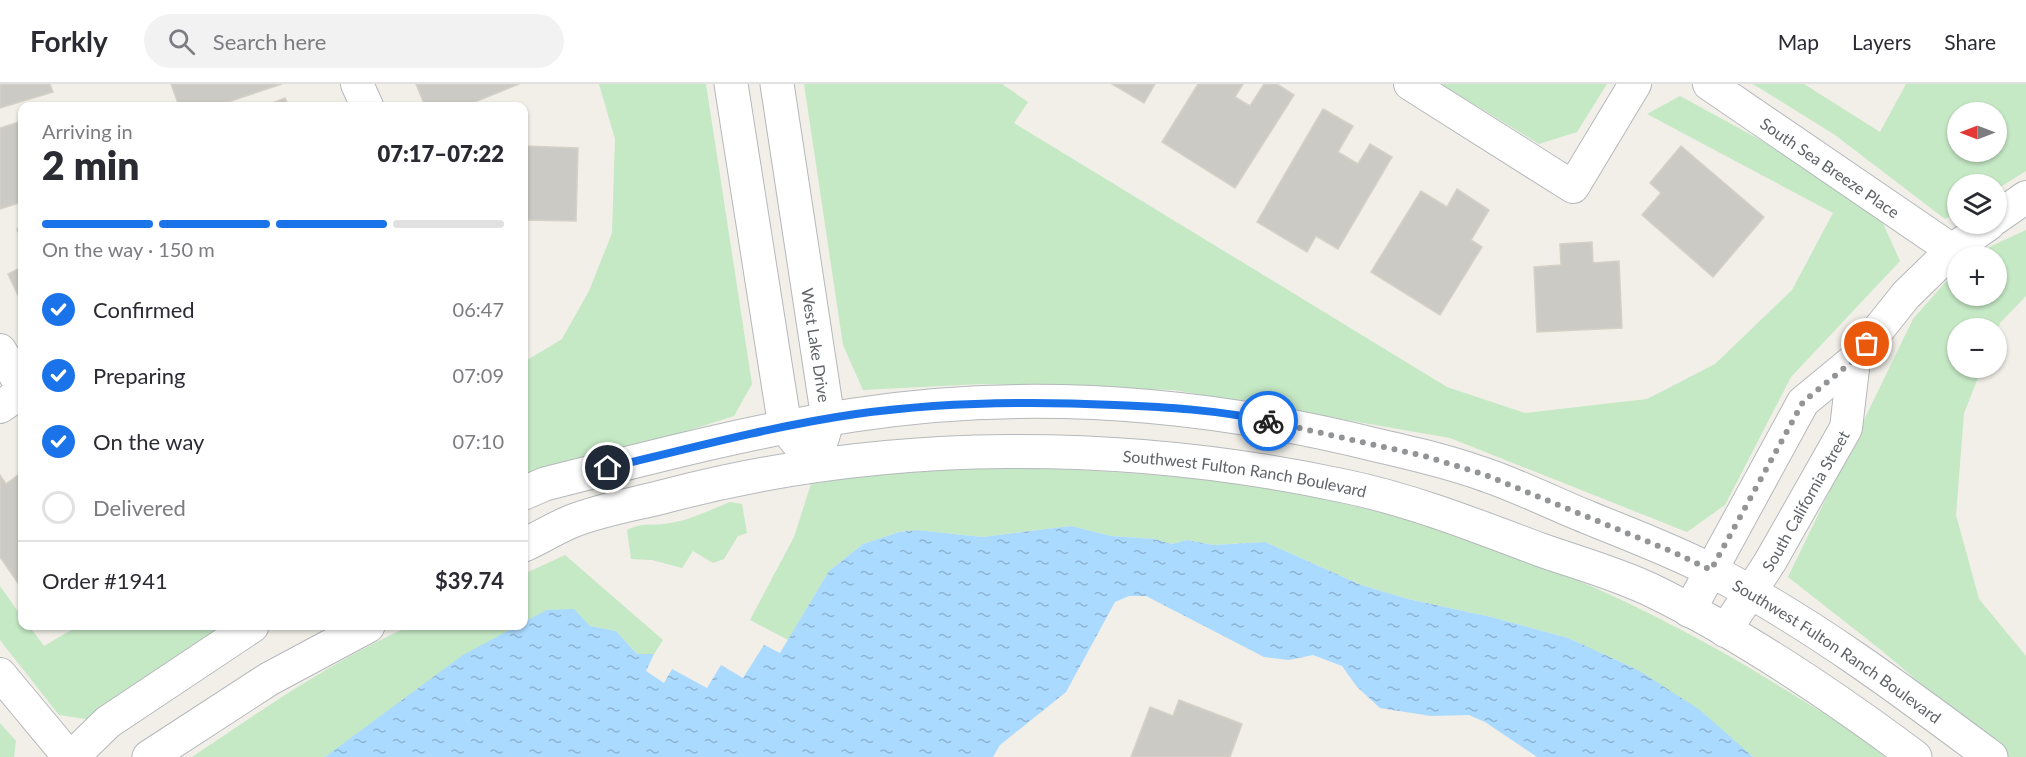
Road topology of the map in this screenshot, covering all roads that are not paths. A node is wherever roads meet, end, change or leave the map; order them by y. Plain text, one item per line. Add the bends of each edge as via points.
1 (357, 84) edge
2 (731, 84) edge
3 (777, 84) edge
4 (1410, 84) edge
5 (1635, 84) edge
6 (1709, 84) edge
7 (365, 102) edge
8 (2026, 197) edge
9 (2007, 210) edge
10 (1975, 234) edge
11 (1958, 246) edge
12 (1947, 247) edge
13 (1947, 255) edge
14 (0, 350) edge
15 (1854, 360) junction
16 (18, 380) edge
17 (18, 395) edge
18 (0, 407) edge
19 (828, 419) junction
20 (786, 427) junction
21 (815, 464) junction
22 (528, 491) edge
23 (528, 544) edge
24 (1711, 570) junction
25 (1749, 593) junction
26 (1689, 611) junction
27 (246, 630) edge
28 (361, 630) edge
29 (1725, 631) junction
30 (0, 674) edge
31 (70, 757) edge
32 (149, 757) edge
33 (1915, 757) edge
34 (1991, 757) edge

1 - 7 street
2 - 20 street
3 - 19 street, West Lake Drive
4 - 5 street via 1573,187
6 - 12 street, South Sea Breeze Place
8 - 9 street
10 - 11 street
13 - 15 street via 1906,295
14 - 16 street
15 - 24 street via 1803,402
15 - 25 street, South California Street via 1846,428
17 - 18 street
19 - 20 street, Southwest Fulton Ranch Boulevard
19 - 21 street, West Lake Drive
19 - 24 street, Southwest Fulton Ranch Boulevard via 951,405 1062,402 1174,408 1257,419 1483,474
20 - 21 street
20 - 22 street, Southwest Fulton Ranch Boulevard via 713,442
21 - 23 street, Southwest Fulton Ranch Boulevard via 724,481 572,521
21 - 26 street, Southwest Fulton Ranch Boulevard via 1051,451 1248,469 1347,486 1430,509 1651,590
24 - 25 street, Southwest Fulton Ranch Boulevard
24 - 26 street
25 - 29 street, South California Street
25 - 34 street, Southwest Fulton Ranch Boulevard via 1866,664
26 - 29 street, Southwest Fulton Ranch Boulevard
27 - 31 street via 108,722
28 - 32 street via 269,679
29 - 33 street, Southwest Fulton Ranch Boulevard via 1841,702
30 - 31 street

